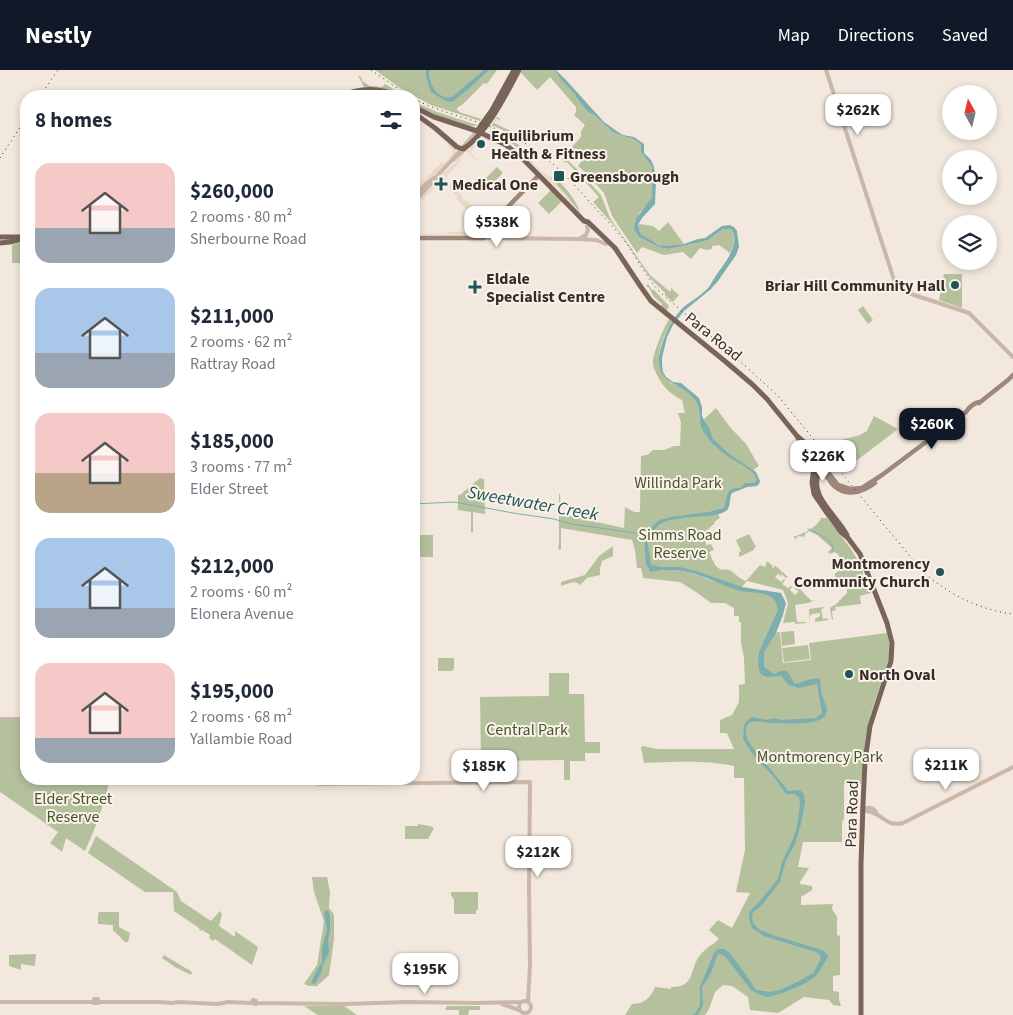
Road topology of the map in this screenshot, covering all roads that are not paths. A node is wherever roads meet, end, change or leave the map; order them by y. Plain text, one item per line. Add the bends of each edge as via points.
1 (514, 70) edge
2 (519, 70) edge
3 (826, 70) edge
4 (369, 90) edge
5 (383, 90) edge
6 (420, 112) edge
7 (420, 115) edge
8 (483, 128) junction
9 (468, 146) junction
10 (460, 149) junction
11 (451, 161) junction
12 (539, 175) junction
13 (435, 179) junction
14 (420, 189) edge
15 (420, 195) edge
16 (584, 220) junction
17 (587, 226) junction
18 (0, 237) edge
19 (20, 238) edge
20 (420, 238) edge
21 (482, 238) junction
22 (577, 239) junction
23 (20, 240) edge
24 (0, 242) edge
25 (606, 244) junction
26 (618, 254) junction
27 (1013, 357) edge
28 (1011, 378) edge
29 (797, 436) junction
30 (821, 463) junction
31 (817, 469) junction
32 (837, 486) junction
33 (0, 719) edge
34 (20, 719) edge
35 (1013, 767) edge
36 (420, 781) edge
37 (862, 810) junction
38 (529, 990) junction
39 (0, 1002) edge
40 (522, 1002) junction
41 (528, 1002) junction
42 (497, 1003) junction
43 (528, 1013) edge
44 (861, 1015) edge

1 - 8 main road
2 - 8 main road
3 - 27 street via 896,286 905,292 969,313
4 - 5 main road
6 - 8 main road, Para Road
7 - 10 main road
8 - 9 main road
8 - 10 street
8 - 12 main road, Para Road via 490,136 510,147
9 - 10 main road
9 - 11 street
10 - 11 street
11 - 13 street
12 - 16 main road, Para Road
12 - 21 main road via 493,222
13 - 14 street
13 - 15 street
16 - 17 main road, Para Road
16 - 26 main road, Para Road
17 - 22 street via 586,235
17 - 25 main road, Para Road
18 - 19 main road
20 - 21 main road
21 - 22 street
22 - 25 street
23 - 24 main road
25 - 26 main road, Para Road
26 - 29 main road, Para Road via 649,298 758,390
28 - 32 main road via 868,486 852,489
29 - 30 main road, Para Road via 812,458
29 - 31 main road, Para Road
30 - 31 main road via 822,468
30 - 32 main road
31 - 32 main road
31 - 37 main road, Para Road via 818,494 860,554 889,628 892,646 891,661 869,732
33 - 34 street
35 - 37 street via 903,823 886,822 871,808
36 - 38 street via 529,782
37 - 44 main road, Para Road
38 - 40 street
38 - 41 street
39 - 42 street
40 - 41 street
40 - 42 street
40 - 43 street via 519,1006
41 - 43 street via 531,1006
42 - 43 street

